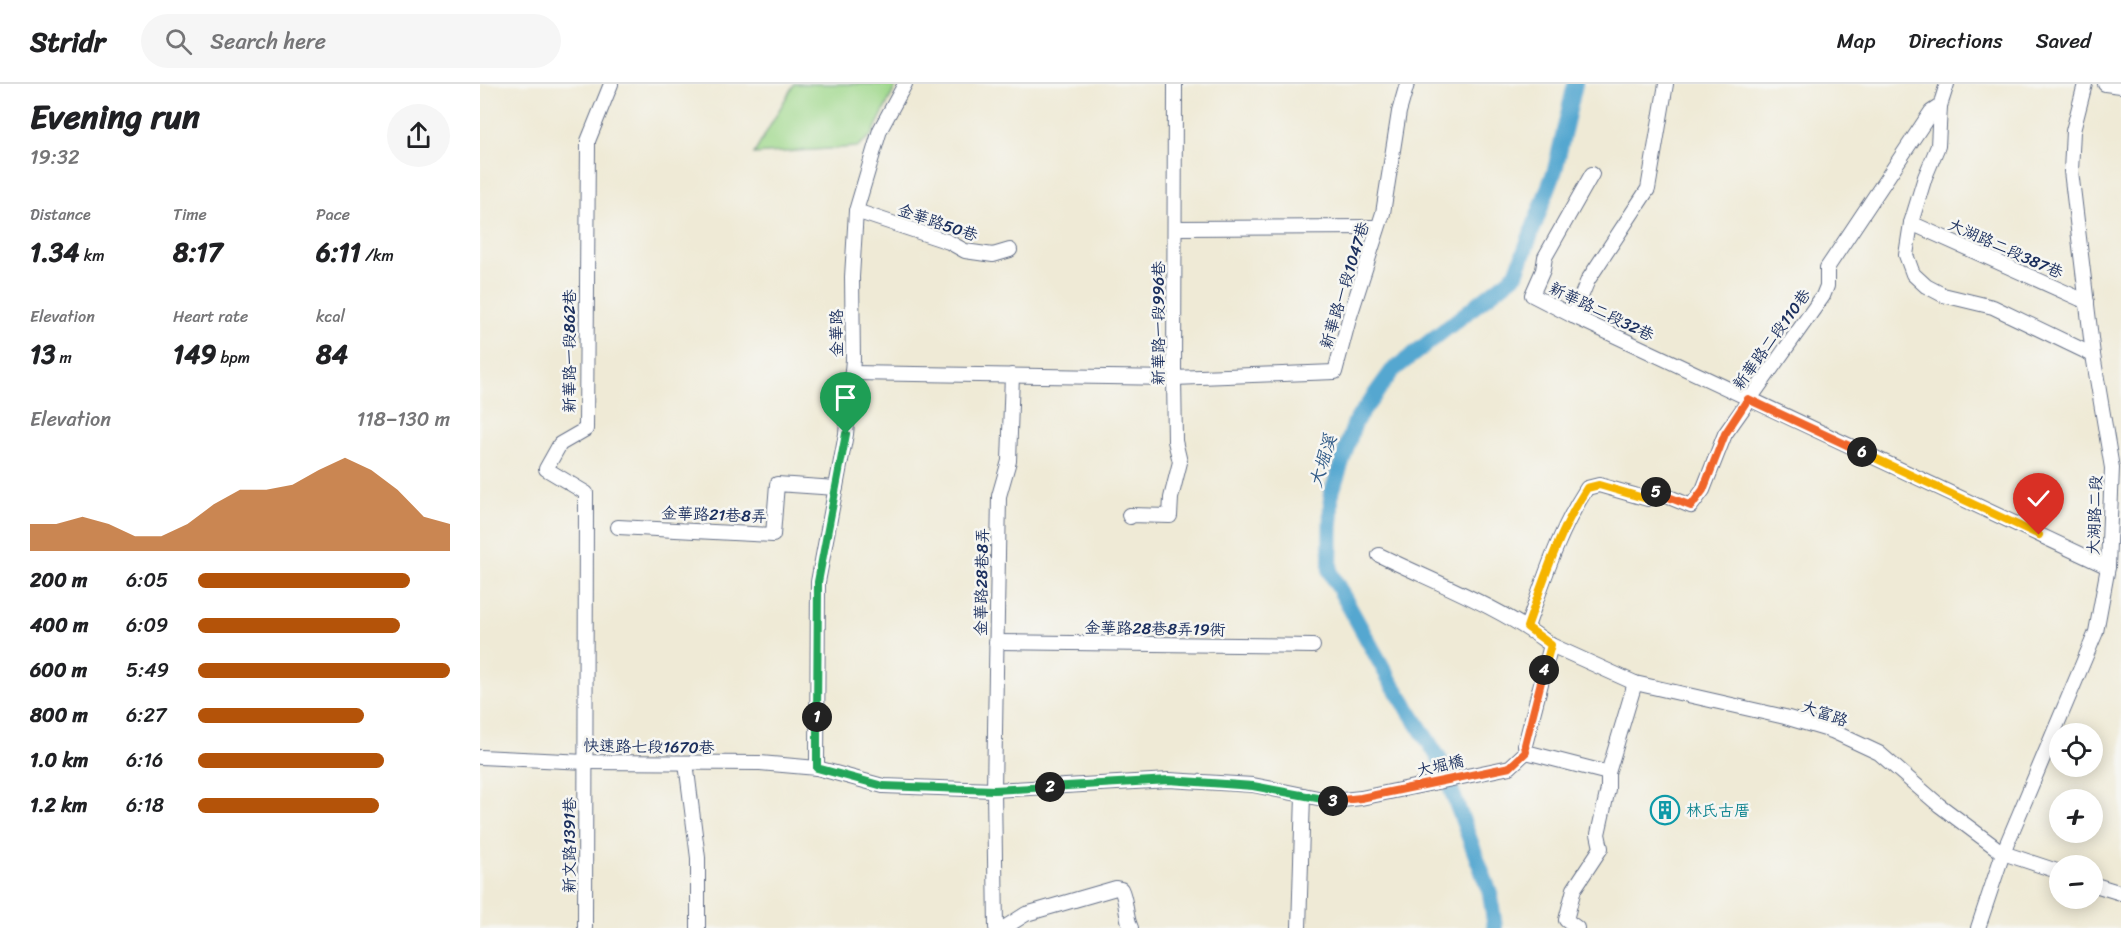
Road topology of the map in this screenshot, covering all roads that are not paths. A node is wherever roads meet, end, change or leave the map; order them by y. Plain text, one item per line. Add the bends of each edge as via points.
1 (611, 84) edge
2 (905, 84) edge
3 (1175, 84) edge
4 (1407, 84) edge
5 (1666, 84) edge
6 (1947, 84) edge
7 (2085, 84) edge
8 (2105, 84) edge
9 (2121, 87) edge
10 (1940, 106) junction
11 (1592, 174) dead end
12 (856, 211) junction
13 (1911, 224) junction
14 (1378, 227) junction
15 (1175, 228) junction
16 (1010, 250) dead end
17 (2087, 302) junction
18 (1573, 316) junction
19 (2093, 355) junction
20 (852, 373) junction
21 (1012, 375) junction
22 (1174, 378) junction
23 (1748, 399) junction
24 (836, 488) junction
25 (1130, 517) dead end
26 (618, 527) dead end
27 (1379, 555) dead end
28 (2108, 567) junction
29 (1527, 627) junction
30 (996, 642) junction
31 (1551, 645) junction
32 (1313, 646) dead end
33 (1635, 683) junction
34 (1526, 752) junction
35 (480, 757) edge
36 (586, 762) junction
37 (686, 763) junction
38 (817, 768) junction
39 (1608, 773) junction
40 (994, 790) junction
41 (1303, 795) junction
42 (2003, 853) junction
43 (2049, 868) edge
44 (2103, 887) edge
45 (2121, 893) edge
46 (585, 928) edge
47 (698, 928) edge
48 (996, 928) edge
49 (1004, 928) edge
50 (1131, 928) edge
51 (1299, 928) edge
52 (1577, 928) edge
53 (1978, 928) edge

1 - 36 street, 新華路一段862巷 via 588,141 586,429 560,444 546,469 586,493
2 - 12 street, 金華路 via 880,130
3 - 15 street, 新華路一段996巷
4 - 14 street, 新華路一段1047巷
5 - 18 street via 1648,189 1588,280
6 - 10 street
7 - 17 street, 大湖路二段 via 2073,131 2071,171
8 - 9 street
10 - 13 street via 1938,146
10 - 23 street, 新華路二段110巷 via 1931,112 1827,268 1823,296
11 - 18 street, 新華路二段32巷 via 1545,257 1532,295
12 - 16 street, 金華路50巷 via 965,251 993,255
12 - 20 street, 金華路
13 - 17 street, 大湖路二段387巷
13 - 19 street via 1906,255 1913,274 1926,286 1943,295 1994,307
14 - 15 street
14 - 22 street, 新華路一段1047巷 via 1335,372
15 - 22 street, 新華路一段996巷
17 - 19 street, 大湖路二段
18 - 23 street, 新華路二段32巷
19 - 28 street, 大湖路二段 via 2112,468
20 - 21 street
20 - 24 street, 金華路
21 - 22 street
21 - 30 street, 金華路28巷8弄 via 1009,461 999,496
22 - 25 street, 新華路一段996巷 via 1175,441 1180,462 1170,516
23 - 28 street, 新華路二段32巷
23 - 29 street, 新華路二段110巷 via 1725,434 1703,490 1691,506 1652,490 1647,499 1599,485 1587,488 1555,547
24 - 26 street, 金華路21巷8弄 via 777,484 773,535
24 - 38 street, 金華路 via 818,582
27 - 29 street, 大富路
28 - 42 street, 大湖路二段 via 2096,632
29 - 31 street, 大富路
30 - 32 street, 金華路28巷8弄19衖
30 - 40 street, 金華路28巷8弄
31 - 33 street, 大富路
31 - 34 street
33 - 39 street
33 - 42 street, 大富路 via 1833,731 1879,753
34 - 39 street
34 - 41 street, 大堀橋 via 1510,767 1412,788 1333,801
35 - 36 street, 快速路七段1670巷
36 - 37 street, 快速路七段1670巷
36 - 46 street, 新文路1391巷
37 - 38 street, 快速路七段1670巷
37 - 47 street via 698,858
38 - 40 street, 快速路七段1670巷 via 883,786
39 - 52 street via 1598,834 1601,848 1575,890 1566,920
40 - 41 street, 大堀橋 via 1169,780 1253,786
40 - 48 street, 金華路28巷8弄
41 - 51 street
42 - 43 street, 大富路
42 - 53 street, 大湖路二段
44 - 45 street
49 - 50 street via 1026,914 1116,888 1124,895

